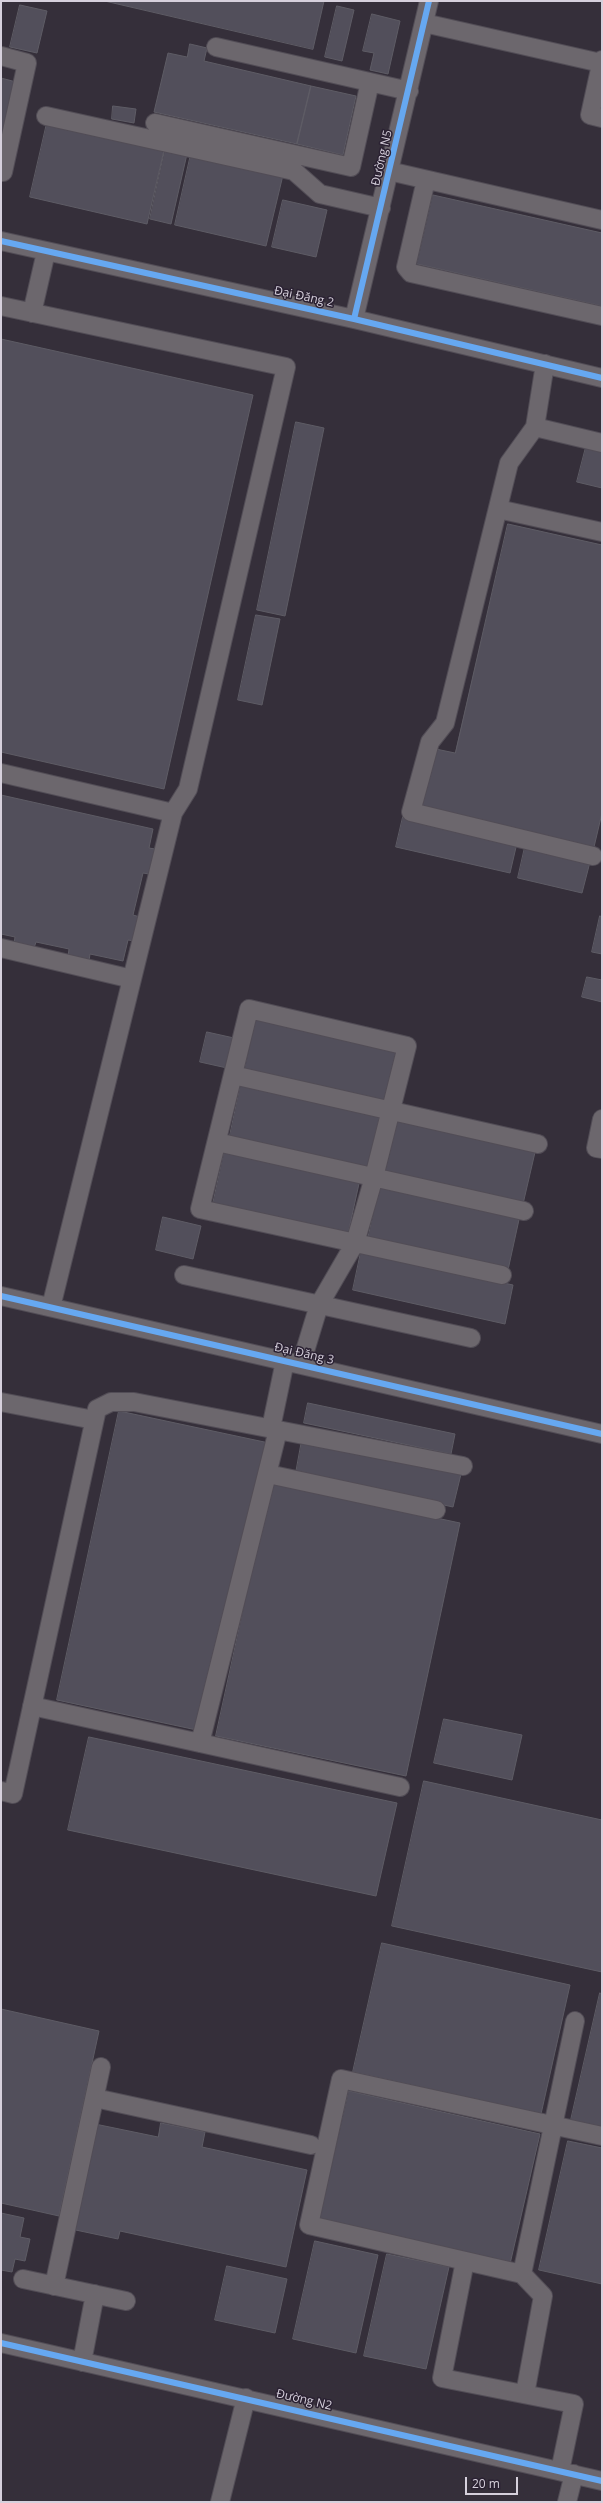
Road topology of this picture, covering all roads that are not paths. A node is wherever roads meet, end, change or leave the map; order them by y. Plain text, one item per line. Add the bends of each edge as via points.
1 (429, 1) edge
2 (424, 23) junction
3 (216, 47) dead end
4 (1, 56) edge
5 (602, 62) edge
6 (370, 82) junction
7 (409, 91) junction
8 (46, 116) dead end
9 (602, 118) edge
10 (154, 123) dead end
11 (389, 171) junction
12 (1, 172) edge
13 (426, 180) junction
14 (381, 208) junction
15 (602, 220) edge
16 (1, 241) edge
17 (46, 252) junction
18 (1, 306) edge
19 (32, 312) junction
20 (602, 316) edge
21 (354, 319) junction
22 (545, 364) junction
23 (602, 378) edge
24 (535, 427) junction
25 (602, 443) edge
26 (498, 509) junction
27 (602, 532) edge
28 (1, 773) edge
29 (172, 813) junction
30 (593, 856) dead end
31 (1, 948) edge
32 (132, 979) junction
33 (233, 1076) junction
34 (391, 1111) junction
35 (602, 1120) edge
36 (217, 1142) junction
37 (538, 1144) dead end
38 (602, 1149) edge
39 (374, 1177) junction
40 (524, 1211) dead end
41 (355, 1243) junction
42 (184, 1276) dead end
43 (502, 1276) dead end
44 (1, 1296) edge
45 (319, 1305) junction
46 (51, 1307) junction
47 (471, 1338) dead end
48 (293, 1363) junction
49 (1, 1402) edge
50 (94, 1420) junction
51 (275, 1429) junction
52 (602, 1434) edge
53 (463, 1466) dead end
54 (268, 1474) junction
55 (436, 1510) dead end
56 (32, 1706) junction
57 (200, 1743) junction
58 (400, 1787) dead end
59 (1, 1791) edge
60 (575, 2021) dead end
61 (101, 2067) dead end
62 (95, 2098) junction
63 (553, 2126) junction
64 (602, 2136) edge
65 (311, 2145) dead end
66 (465, 2261) junction
67 (522, 2274) junction
68 (23, 2278) dead end
69 (54, 2286) junction
70 (95, 2294) junction
71 (126, 2301) dead end
72 (1, 2343) edge
73 (82, 2362) junction
74 (525, 2394) junction
75 (246, 2398) junction
76 (567, 2472) junction
77 (602, 2480) edge
78 (220, 2502) edge
79 (567, 2502) edge

1 - 2 street, Đường N5
2 - 5 street
2 - 7 street, Đường N5
3 - 6 street
4 - 12 street via 27,63
5 - 9 street via 590,115
6 - 7 street
6 - 10 street via 350,167
7 - 11 street, Đường N5
8 - 14 street via 294,171 320,194
11 - 13 street
11 - 14 street, Đường N5
13 - 15 street
13 - 20 street via 406,267 410,273
14 - 21 street, Đường N5
16 - 17 street, Đại Đăng 2
17 - 19 street
17 - 21 street, Đại Đăng 2
18 - 19 street
19 - 29 street via 286,367 188,790
21 - 22 street, Đại Đăng 2
22 - 23 street, Đại Đăng 2
22 - 24 street
24 - 25 street
24 - 26 street via 509,463
26 - 27 street
26 - 30 street via 445,724 430,742 411,812
28 - 29 street
29 - 32 street
31 - 32 street
32 - 46 street
33 - 34 street
33 - 34 street via 249,1009 407,1046
33 - 36 street
34 - 37 street
34 - 39 street
35 - 38 street via 596,1148
36 - 39 street
36 - 41 street via 200,1209
39 - 40 street
39 - 41 street
41 - 43 street
41 - 45 street
42 - 45 street
44 - 46 street, Đại Đăng 3
45 - 47 street
45 - 48 street
46 - 48 street, Đại Đăng 3
48 - 51 street
48 - 52 street, Đại Đăng 3
49 - 50 street
50 - 51 street via 96,1408 111,1402 134,1402
50 - 56 street
51 - 53 street
51 - 54 street
54 - 55 street
54 - 57 street
56 - 57 street
56 - 59 street via 13,1794
57 - 58 street
60 - 63 street
61 - 62 street
62 - 65 street
62 - 69 street
63 - 64 street
63 - 66 street via 341,2079 309,2226
63 - 67 street
66 - 67 street
66 - 74 street via 442,2378
67 - 74 street via 543,2296
68 - 69 street
69 - 70 street
70 - 71 street
70 - 73 street
72 - 73 street, Đường N2
73 - 75 street, Đường N2
74 - 76 street via 574,2404
75 - 76 street, Đường N2
75 - 78 street
76 - 77 street, Đường N2
76 - 79 street

